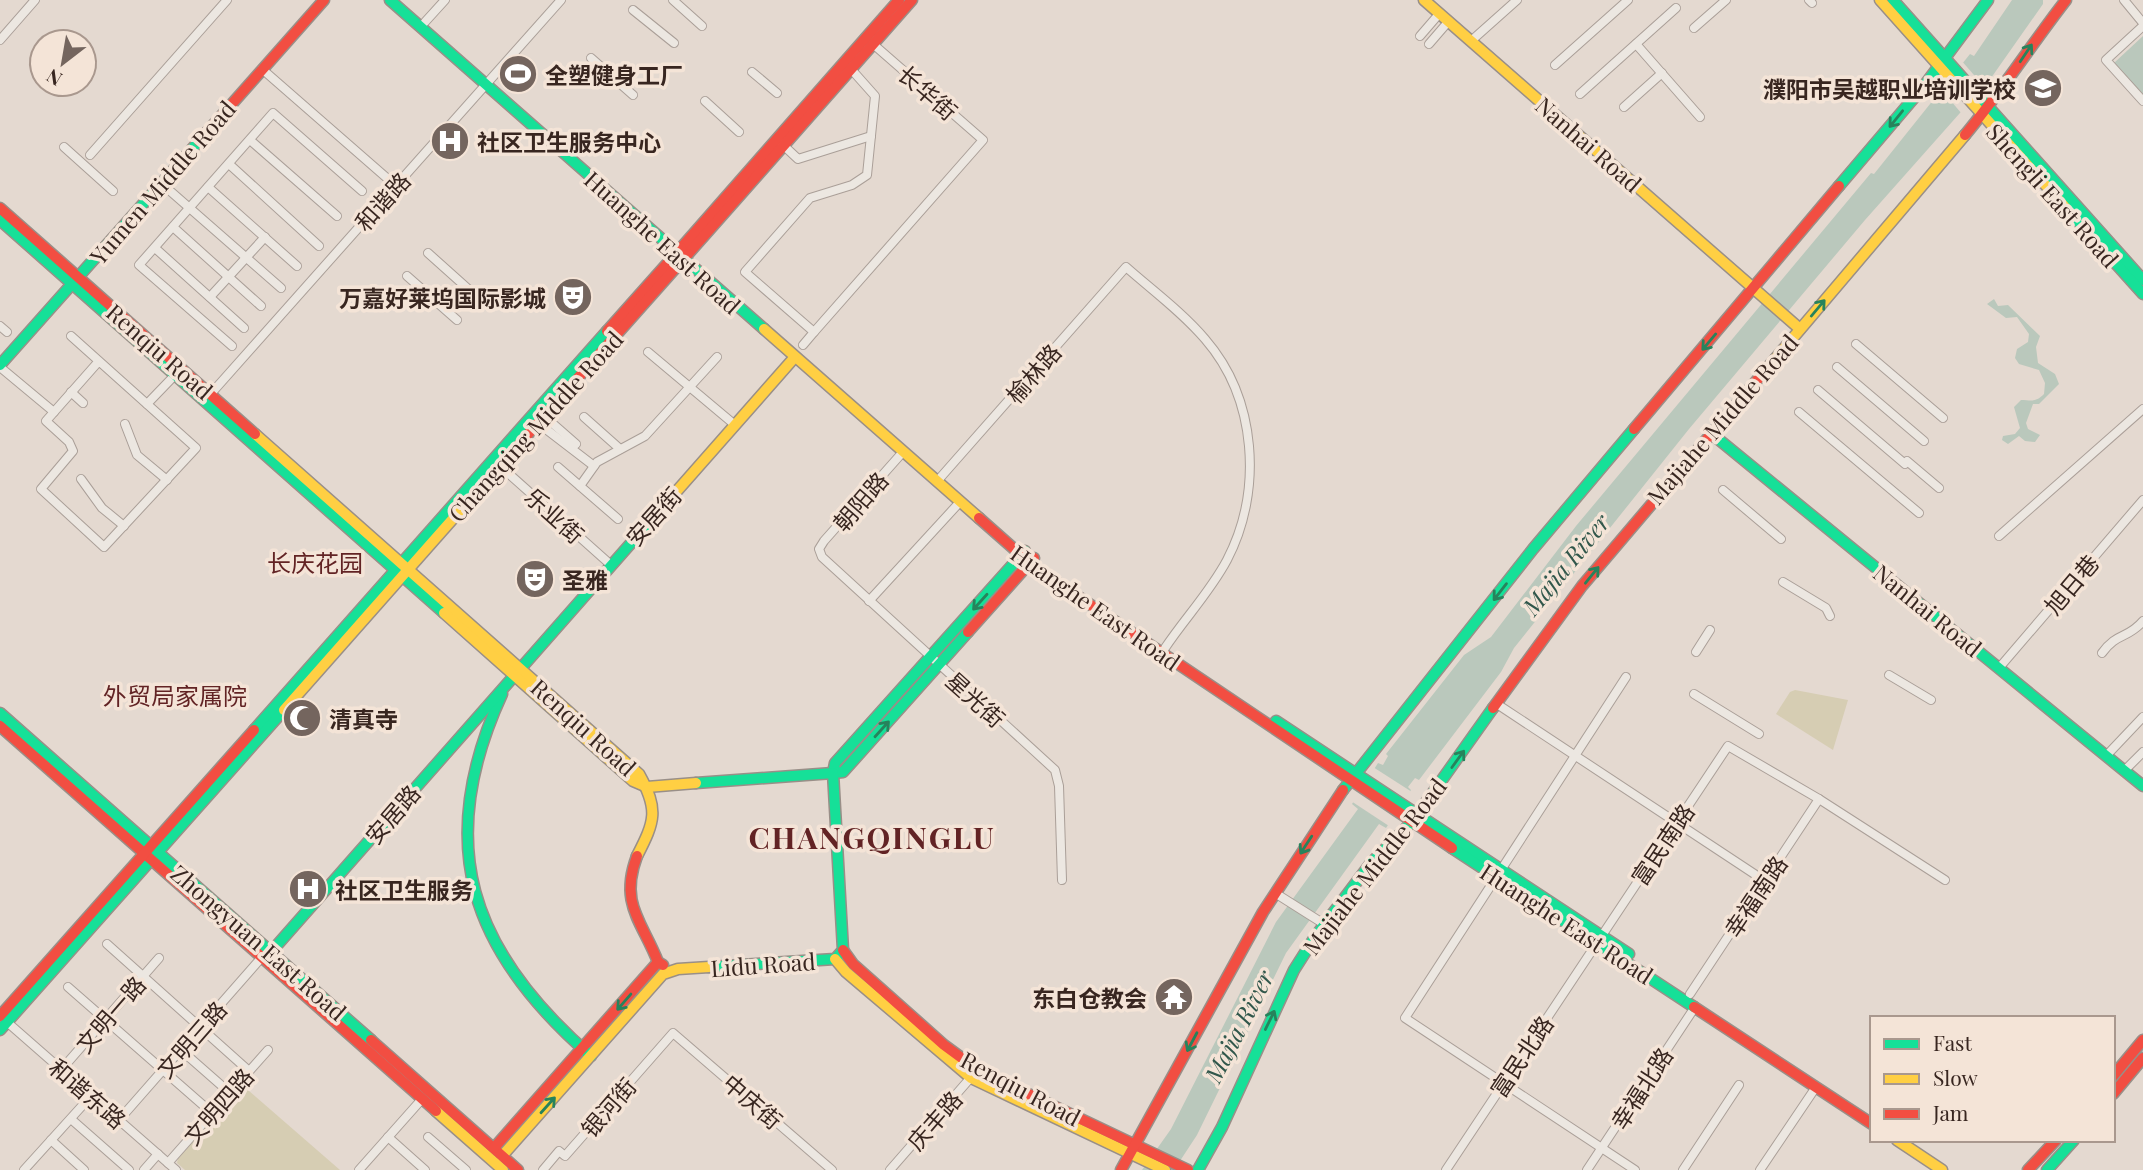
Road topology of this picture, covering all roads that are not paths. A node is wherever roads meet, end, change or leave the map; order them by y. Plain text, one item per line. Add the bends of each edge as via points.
1 (35, 0) edge
2 (227, 0) edge
3 (324, 0) edge
4 (390, 0) edge
5 (401, 0) edge
6 (445, 0) edge
7 (561, 0) edge
8 (673, 0) edge
9 (899, 0) edge
10 (912, 0) edge
11 (1424, 0) edge
12 (1517, 0) edge
13 (1628, 0) edge
14 (1726, 0) edge
15 (1880, 0) edge
16 (1893, 0) edge
17 (1988, 0) edge
18 (2066, 0) edge
19 (2124, 0) edge
20 (1676, 8) dead end
21 (634, 10) dead end
22 (1444, 18) junction
23 (425, 22) junction
24 (2143, 25) edge
25 (702, 26) dead end
26 (1694, 28) dead end
27 (1420, 36) dead end
28 (0, 40) edge
29 (1471, 41) junction
30 (674, 43) dead end
31 (873, 44) junction
32 (1429, 44) dead end
33 (1636, 44) junction
34 (591, 58) dead end
35 (1941, 62) junction
36 (1555, 65) dead end
37 (262, 69) junction
38 (851, 69) junction
39 (752, 72) dead end
40 (1662, 73) junction
41 (488, 82) junction
42 (777, 93) dead end
43 (1580, 94) dead end
44 (633, 95) dead end
45 (2143, 101) edge
46 (705, 102) dead end
47 (1624, 107) dead end
48 (1983, 109) junction
49 (1700, 117) dead end
50 (738, 132) dead end
51 (872, 136) junction
52 (250, 140) junction
53 (780, 143) junction
54 (64, 146) dead end
55 (90, 155) dead end
56 (229, 164) junction
57 (161, 183) junction
58 (396, 186) junction
59 (208, 187) junction
60 (113, 191) dead end
61 (362, 191) dead end
62 (0, 208) edge
63 (190, 208) junction
64 (337, 216) dead end
65 (0, 220) edge
66 (173, 228) junction
67 (265, 237) junction
68 (319, 246) dead end
69 (155, 248) junction
70 (428, 253) dead end
71 (682, 254) junction
72 (247, 257) junction
73 (297, 266) dead end
74 (407, 276) dead end
75 (229, 277) junction
76 (2143, 280) edge
77 (74, 281) junction
78 (281, 288) dead end
79 (1756, 293) junction
80 (2143, 294) edge
81 (476, 296) dead end
82 (210, 298) junction
83 (261, 306) dead end
84 (457, 320) dead end
85 (244, 328) dead end
86 (1800, 329) junction
87 (814, 332) junction
88 (71, 336) dead end
89 (1856, 344) dead end
90 (803, 345) dead end
91 (232, 346) dead end
92 (648, 352) dead end
93 (718, 357) dead end
94 (794, 358) junction
95 (99, 361) junction
96 (0, 366) edge
97 (1837, 368) dead end
98 (174, 376) junction
99 (690, 386) junction
100 (1818, 390) dead end
101 (71, 392) junction
102 (207, 398) junction
103 (83, 403) dead end
104 (147, 404) junction
105 (2143, 410) edge
106 (54, 412) junction
107 (1799, 412) dead end
108 (584, 417) dead end
109 (1943, 418) dead end
110 (541, 419) junction
111 (125, 424) dead end
112 (735, 425) junction
113 (1712, 434) junction
114 (1924, 441) dead end
115 (620, 449) junction
116 (902, 453) junction
117 (595, 464) junction
118 (499, 465) junction
119 (558, 467) dead end
120 (940, 478) junction
121 (81, 479) dead end
122 (167, 480) junction
123 (580, 486) junction
124 (1938, 488) dead end
125 (1723, 490) dead end
126 (2143, 500) edge
127 (958, 503) junction
128 (1919, 513) dead end
129 (618, 519) dead end
130 (124, 526) junction
131 (1999, 536) dead end
132 (1781, 539) dead end
133 (819, 549) joint
134 (1027, 557) junction
135 (611, 565) junction
136 (401, 569) junction
137 (1783, 582) dead end
138 (869, 601) junction
139 (1830, 616) dead end
140 (2143, 621) edge
141 (1710, 630) dead end
142 (1165, 648) junction
143 (1696, 652) dead end
144 (2102, 653) dead end
145 (930, 657) junction
146 (939, 665) junction
147 (1999, 668) junction
148 (516, 672) junction
149 (1889, 675) dead end
150 (1626, 677) dead end
151 (1694, 694) dead end
152 (1931, 700) dead end
153 (1497, 704) junction
154 (0, 713) edge
155 (2143, 717) edge
156 (4, 730) edge
157 (1759, 734) dead end
158 (0, 743) edge
159 (2143, 752) edge
160 (1575, 755) junction
161 (2106, 755) junction
162 (2124, 771) junction
163 (833, 773) junction
164 (1352, 777) junction
165 (2143, 786) edge
166 (647, 787) junction
167 (1819, 799) junction
168 (1415, 818) junction
169 (1677, 823) junction
170 (150, 853) junction
171 (1499, 873) junction
172 (1062, 880) dead end
173 (1945, 880) dead end
174 (1765, 881) junction
175 (1275, 893) junction
176 (1321, 923) junction
177 (1599, 939) junction
178 (107, 944) dead end
179 (266, 955) junction
180 (839, 955) junction
181 (159, 958) dead end
182 (658, 962) junction
183 (671, 971) junction
184 (144, 976) junction
185 (68, 987) dead end
186 (1690, 994) junction
187 (1695, 1007) junction
188 (106, 1020) junction
189 (2, 1023) edge
190 (201, 1027) junction
191 (673, 1034) joint
192 (2143, 1040) edge
193 (181, 1050) junction
194 (268, 1050) dead end
195 (587, 1053) junction
196 (2143, 1058) edge
197 (61, 1070) junction
198 (163, 1070) junction
199 (249, 1071) junction
200 (974, 1074) junction
201 (2115, 1074) edge
202 (1504, 1083) junction
203 (1739, 1086) dead end
204 (1816, 1087) junction
205 (2115, 1092) edge
206 (230, 1093) junction
207 (91, 1096) junction
208 (422, 1099) junction
209 (1870, 1113) edge
210 (212, 1114) junction
211 (71, 1119) junction
212 (119, 1120) junction
213 (1870, 1123) edge
214 (388, 1137) junction
215 (428, 1137) dead end
216 (51, 1140) junction
217 (1900, 1142) edge
218 (1913, 1142) edge
219 (2054, 1142) edge
220 (2072, 1142) edge
221 (1602, 1148) junction
222 (498, 1152) junction
223 (1139, 1152) junction
224 (158, 1154) junction
225 (168, 1163) junction
226 (24, 1170) edge
227 (84, 1170) edge
228 (129, 1170) edge
229 (144, 1170) edge
230 (176, 1170) edge
231 (359, 1170) edge
232 (425, 1170) edge
233 (466, 1170) edge
234 (503, 1170) edge
235 (518, 1170) edge
236 (543, 1170) edge
237 (832, 1170) edge
238 (890, 1170) edge
239 (1121, 1170) edge
240 (1164, 1170) edge
241 (1188, 1170) edge
242 (1198, 1170) edge
243 (1446, 1170) edge
244 (1587, 1170) edge
245 (1635, 1170) edge
246 (1683, 1170) edge
247 (1760, 1170) edge
248 (1942, 1170) edge
249 (1955, 1170) edge
250 (2028, 1170) edge
251 (2047, 1170) edge

1 - 28 street
2 - 55 street
3 - 37 street, Yumen Middle Road
4 - 41 street, Huanghe East Road
5 - 23 street, Huanghe East Road
6 - 23 street
7 - 41 street, 和谐路
8 - 25 street
9 - 53 street, Changqing Middle Road
10 - 31 street, Changqing Middle Road
11 - 22 street, Nanhai Road
12 - 29 street
13 - 36 street
14 - 26 street
15 - 35 street, Shengli East Road
16 - 35 street, Shengli East Road
17 - 35 street
48 -> 18 street, Majiahe Middle Road
19 - 24 street
20 - 33 street
21 - 30 street
22 - 27 street
22 - 29 street, Nanhai Road
22 - 32 street
23 - 41 street, Huanghe East Road
24 - 45 street via 2106,60
29 - 79 street, Nanhai Road
31 - 38 street, Changqing Middle Road
31 - 87 street, 长华街 via 983,140
33 - 40 street
33 - 43 street
34 - 44 street
35 - 48 street, Shengli East Road
35 -> 79 street
37 - 57 street, Yumen Middle Road
37 - 58 street
38 - 51 street via 875,96
38 - 53 street, Changqing Middle Road
39 - 42 street
40 - 47 street
40 - 49 street
41 - 58 street, 和谐路
41 - 71 street, Huanghe East Road
46 - 50 street
48 - 76 street, Shengli East Road
48 - 80 street, Shengli East Road
86 -> 48 street, Majiahe Middle Road
51 - 53 street via 798,159
51 - 87 street via 870,170 863,179 810,198 745,272
52 - 56 street
52 - 61 street via 273,113
52 - 64 street
53 - 71 street, Changqing Middle Road
54 - 60 street
56 - 59 street
56 - 68 street
57 - 63 street
57 - 77 street, Yumen Middle Road
58 - 102 street, 和谐路
59 - 63 street
59 - 67 street
62 - 77 street, Renqiu Road
63 - 66 street
63 - 72 street
65 - 77 street, Renqiu Road
66 - 69 street
66 - 75 street
67 - 72 street
67 - 73 street
69 - 82 street
69 - 91 street via 139,265
70 - 81 street
71 - 94 street, Huanghe East Road
71 - 110 street, Changqing Middle Road
71 - 120 street, Huanghe East Road
71 - 136 street, Changqing Middle Road
72 - 75 street
72 - 78 street
74 - 84 street
75 - 82 street
75 - 83 street
77 - 96 street, Yumen Middle Road
77 - 98 street, Renqiu Road
77 - 102 street, Renqiu Road
79 - 86 street, Nanhai Road
79 -> 164 street via 1533,549
82 - 85 street
86 - 113 street, Majiahe Middle Road
87 - 90 street
88 - 95 street
89 - 109 street
92 - 99 street
93 - 99 street
94 - 112 street, 安居街
94 - 116 street, Huanghe East Road
95 - 101 street
95 - 104 street
96 - 106 street
97 - 114 street
98 - 102 street, Renqiu Road
98 - 104 street
99 - 112 street
99 - 115 street via 645,436
100 - 124 street
101 - 103 street
101 - 106 street
102 - 136 street, Renqiu Road
104 - 122 street via 196,448
105 - 131 street
106 - 130 street via 46,421 73,451 41,489 104,547
107 - 128 street
108 - 115 street
110 - 117 street
110 - 118 street, Changqing Middle Road
111 - 122 street via 137,455
112 - 135 street, 安居街
113 - 147 street, Nanhai Road
153 -> 113 street, Majiahe Middle Road via 1582,586
115 - 117 street
116 - 127 street, Huanghe East Road
116 - 133 street, 朝阳路
117 - 123 street
118 - 135 street, 乐业街
118 - 136 street, Changqing Middle Road
119 - 123 street
120 - 134 street, Huanghe East Road
120 - 142 street, 榆林路 via 1126,267 1206,340 1234,388 1248,434 1249,493 1235,543
121 - 130 street via 96,501
122 - 130 street
123 - 129 street
125 - 132 street
126 - 147 street, 旭日巷
127 - 134 street, Huanghe East Road
127 - 138 street
133 - 138 street, 星光街
134 - 142 street, Huanghe East Road
134 -> 145 street
134 - 146 street
134 - 164 street, Huanghe East Road
135 - 148 street, 安居街
136 - 148 street, Renqiu Road
136 - 170 street, Changqing Middle Road
137 - 139 street via 1826,608
138 - 145 street, 星光街
140 - 144 street via 2133,633 2112,639
141 - 143 street
142 - 164 street, Huanghe East Road
145 - 146 street, 星光街
145 - 163 street via 835,763
163 -> 146 street via 843,772
146 - 172 street, 星光街 via 1058,775
147 - 161 street, Nanhai Road
148 - 166 street, Renqiu Road via 639,774
148 - 179 street, 安居路
148 - 195 street via 493,710 474,760 467,832 471,876 491,934 510,970 547,1018
149 - 152 street
150 - 160 street
151 - 157 street
153 - 160 street
168 -> 153 street, Majiahe Middle Road
154 - 170 street, Zhongyuan East Road
155 - 161 street
156 - 158 street
156 - 170 street, Zhongyuan East Road
159 - 162 street
160 - 169 street
160 - 171 street
161 - 162 street, Nanhai Road
162 - 165 street, Nanhai Road
163 - 166 street
163 - 180 street, Lidu Road
164 - 168 street, Huanghe East Road
164 -> 175 street
166 - 182 street via 654,828 639,853 629,886 635,918
167 - 169 street, 富民南路 via 1728,746
167 - 173 street
167 - 174 street, 幸福南路
168 - 171 street, Huanghe East Road
168 - 176 street, Majiahe Middle Road
169 - 174 street
169 - 177 street, 富民南路
170 - 179 street, Zhongyuan East Road
170 - 189 street, Changqing Middle Road
171 - 177 street, Huanghe East Road
171 - 202 street via 1405,1018
174 - 186 street, 幸福南路
175 - 176 street
175 -> 223 street
242 -> 176 street, Majiahe Middle Road
177 - 186 street, Huanghe East Road
177 - 187 street, Huanghe East Road
177 - 202 street, 富民北路
178 - 184 street
179 - 190 street, 文明三路
179 - 208 street, Zhongyuan East Road
179 - 222 street, Zhongyuan East Road
180 - 183 street, Lidu Road
180 - 200 street, Renqiu Road via 846,972
181 - 184 street, 文明一路
182 - 183 street
182 -> 195 street
183 - 195 street
184 - 188 street, 文明一路
184 - 190 street
185 - 188 street
186 - 209 street, Huanghe East Road
187 - 204 street, Huanghe East Road
187 - 221 street, 幸福北路
188 - 197 street, 文明一路
188 - 198 street
189 - 197 street, 和谐东路
190 - 193 street, 文明三路
190 - 199 street
191 - 236 street, 银河街 via 565,1156 559,1151
191 - 237 street, 中庆街
192 - 201 street
193 - 198 street, 文明三路
193 - 206 street
194 - 199 street, 文明四路
195 - 222 street
196 - 205 street
197 - 207 street, 和谐东路
198 - 210 street
198 - 212 street, 文明三路
199 - 206 street, 文明四路
200 - 223 street, Renqiu Road
200 - 238 street, 庆丰路
202 - 221 street
202 - 243 street, 富民北路
203 - 246 street
204 - 213 street, Huanghe East Road
204 - 247 street
206 - 210 street, 文明四路
207 - 211 street
207 - 212 street, 和谐东路
208 - 214 street
208 - 234 street, Zhongyuan East Road
210 - 225 street, 文明四路
211 - 216 street
211 - 228 street
212 - 224 street, 和谐东路
214 - 231 street
214 - 232 street
215 - 233 street
216 - 226 street
216 - 227 street
217 - 248 street
218 - 249 street
219 - 250 street
220 - 251 street
221 - 244 street, 幸福北路
221 - 245 street
222 - 235 street, Zhongyuan East Road
223 - 239 street
223 - 240 street, Renqiu Road
223 - 241 street, Renqiu Road
224 - 225 street, 和谐东路
224 - 229 street
225 - 230 street, 和谐东路

